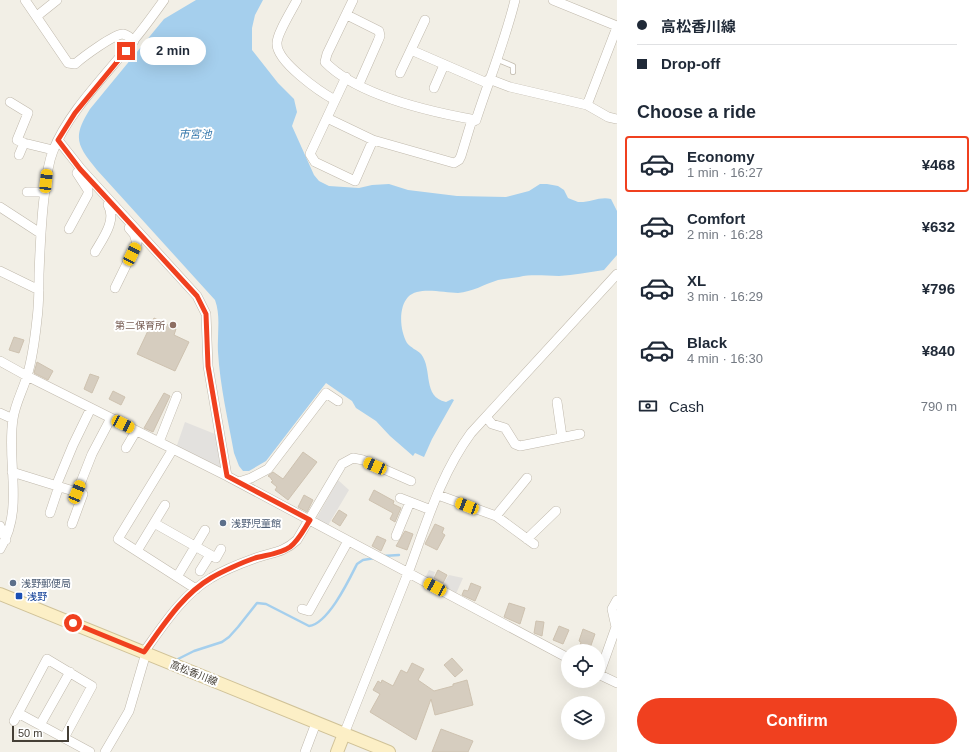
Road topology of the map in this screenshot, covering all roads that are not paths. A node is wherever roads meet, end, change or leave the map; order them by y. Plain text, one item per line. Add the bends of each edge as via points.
1 (25, 0) edge
2 (57, 0) edge
3 (164, 0) edge
4 (297, 0) edge
5 (353, 0) edge
6 (515, 0) edge
7 (553, 0) edge
8 (347, 14) junction
9 (37, 16) junction
10 (425, 20) dead end
11 (617, 26) edge
12 (134, 41) junction
13 (411, 50) junction
14 (496, 58) junction
15 (444, 65) junction
16 (513, 72) dead end
17 (400, 73) dead end
18 (346, 77) junction
19 (488, 81) junction
20 (359, 84) junction
21 (434, 88) dead end
22 (335, 100) junction
23 (10, 102) dead end
24 (587, 105) junction
25 (327, 118) junction
26 (617, 119) edge
27 (476, 120) junction
28 (58, 140) junction
29 (373, 140) junction
30 (24, 144) junction
31 (53, 150) junction
32 (19, 155) dead end
33 (80, 169) junction
34 (27, 192) dead end
35 (44, 192) junction
36 (110, 201) junction
37 (0, 207) edge
38 (131, 224) junction
39 (69, 228) dead end
40 (40, 233) junction
41 (96, 252) dead end
42 (0, 271) edge
43 (617, 274) edge
44 (115, 288) dead end
45 (38, 290) junction
46 (0, 361) edge
47 (27, 376) junction
48 (177, 396) dead end
49 (338, 401) dead end
50 (557, 402) dead end
51 (91, 408) junction
52 (0, 413) edge
53 (486, 417) junction
54 (111, 418) junction
55 (13, 419) junction
56 (136, 431) junction
57 (580, 434) dead end
58 (562, 437) junction
59 (159, 442) junction
60 (126, 448) dead end
61 (172, 449) junction
62 (12, 472) junction
63 (227, 476) junction
64 (527, 478) dead end
65 (411, 481) dead end
66 (239, 482) junction
67 (58, 486) junction
68 (77, 492) junction
69 (438, 494) junction
70 (400, 498) dead end
71 (410, 502) junction
72 (165, 505) dead end
73 (431, 510) junction
74 (556, 511) dead end
75 (50, 513) dead end
76 (496, 516) junction
77 (310, 520) junction
78 (154, 522) junction
79 (72, 524) dead end
80 (0, 526) edge
81 (205, 530) dead end
82 (396, 536) dead end
83 (6, 540) junction
84 (348, 541) junction
85 (195, 546) junction
86 (221, 548) dead end
87 (0, 549) edge
88 (137, 551) junction
89 (210, 555) junction
90 (200, 572) dead end
91 (408, 573) junction
92 (177, 577) junction
93 (196, 590) junction
94 (0, 594) edge
95 (617, 600) edge
96 (302, 608) dead end
97 (145, 653) junction
98 (561, 654) edge
99 (605, 657) edge
100 (70, 672) junction
101 (605, 678) edge
102 (617, 683) edge
103 (18, 713) junction
104 (14, 721) dead end
105 (316, 723) junction
106 (40, 725) junction
107 (344, 734) junction
108 (64, 738) junction
109 (90, 752) edge
110 (105, 752) edge
111 (305, 752) edge
112 (337, 752) edge
113 (389, 752) edge

1 - 9 street
2 - 9 street
3 - 12 street
4 - 22 street via 276,43 279,55 320,92
5 - 8 street
6 - 14 street
7 - 11 street
8 - 18 street via 325,62 332,70
8 - 20 street via 379,30 378,42
9 - 12 street via 66,61 71,64 75,64 120,35 127,35
10 - 13 street
11 - 24 street
12 - 28 street via 100,80
13 - 15 street
13 - 17 street
14 - 16 lane via 514,66
14 - 19 street
15 - 19 street
15 - 21 street
18 - 20 street
18 - 22 street
19 - 24 street
19 - 27 street
20 - 27 street via 402,102
22 - 25 street
23 - 30 street via 28,113 17,140
24 - 26 street
25 - 29 street
25 - 29 street via 310,154 315,162 355,181
27 - 29 street via 471,123 461,156 454,163
28 - 31 street
28 - 33 street
30 - 31 street
30 - 32 street
31 - 35 street
33 - 36 street
33 - 39 street via 77,173 88,194
34 - 35 street
35 - 40 street
36 - 38 street
36 - 41 street via 108,205 112,211 112,220
37 - 40 street
38 - 44 street via 129,228 137,243
38 - 63 street via 197,296 206,314 208,366
40 - 45 street
42 - 45 street
43 - 53 street
45 - 47 street via 38,316
46 - 47 street
47 - 51 street
47 - 55 street
48 - 59 street
49 - 66 street via 326,393 268,469
50 - 58 street
51 - 54 street
51 - 67 street via 73,445
52 - 55 street
53 - 58 street via 492,424 505,428 515,444 520,446
53 - 69 street via 459,450
54 - 56 street
54 - 68 street via 92,454
55 - 62 street
56 - 59 street
56 - 60 street
57 - 58 street
59 - 61 street
61 - 63 street
61 - 88 street via 118,539
62 - 67 street
62 - 83 street via 14,499
63 - 66 street
64 - 76 street
65 - 77 street via 353,458 342,464
66 - 77 street
67 - 68 street
67 - 75 street
68 - 79 street via 83,494
69 - 73 street
69 - 76 street
70 - 71 street
71 - 73 street
71 - 82 street
72 - 78 street
73 - 91 street
74 - 76 street via 530,542
77 - 84 street
77 - 93 street via 297,540 289,547 211,578
78 - 85 street
78 - 88 street
80 - 83 street
81 - 85 street
83 - 87 street
84 - 91 street
84 - 96 street via 309,610
85 - 89 street
85 - 92 street
86 - 89 street via 216,558
88 - 92 street
89 - 90 street
91 - 98 street
91 - 107 street
92 - 93 street
93 - 97 street via 175,609
94 - 97 main road, 高松香川線
95 - 99 street via 612,609 616,628
97 - 105 main road, 高松香川線
97 - 110 street via 129,711
100 - 103 street via 47,659
100 - 106 street
100 - 108 street via 92,686
101 - 102 street
103 - 104 street
103 - 106 street
105 - 107 main road, 高松香川線
105 - 111 street
106 - 108 street
107 - 112 main road
107 - 113 main road, 高松香川線
108 - 109 street

